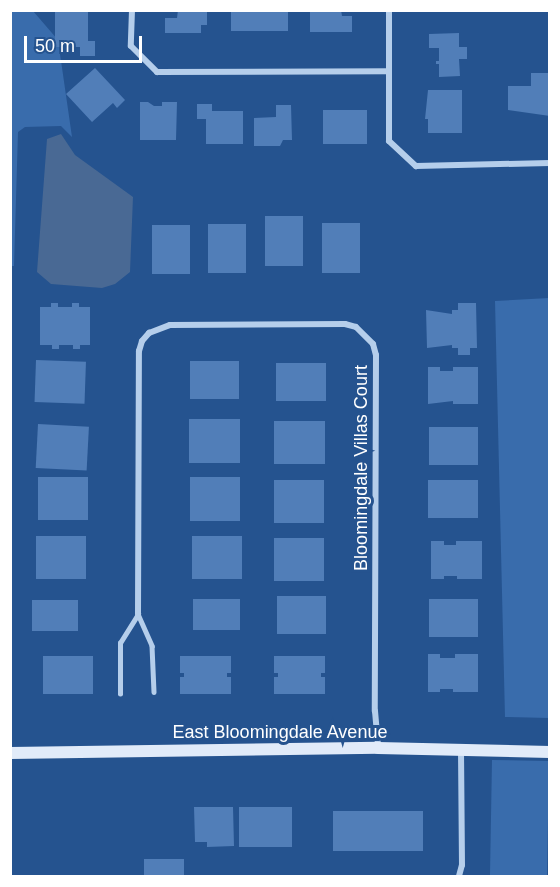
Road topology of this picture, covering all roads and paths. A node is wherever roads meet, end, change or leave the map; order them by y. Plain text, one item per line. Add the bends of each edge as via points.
1 (132, 10) edge
2 (389, 10) edge
3 (389, 72) junction
4 (549, 163) edge
5 (138, 614) junction
6 (153, 692) dead end
7 (120, 694) dead end
8 (378, 748) junction
9 (461, 750) junction
10 (549, 752) edge
11 (10, 753) edge
12 (459, 876) edge

1 - 3 street via 131,46 157,72
2 - 3 street
3 - 4 street via 389,141 416,166
5 - 6 lane via 152,646
5 - 7 lane via 120,643
5 - 8 street, Bloomingdale Villas Court via 142,341 149,333 170,325 356,327 373,344 376,355
8 - 9 main road, East Bloomingdale Avenue
8 - 11 main road, East Bloomingdale Avenue
9 - 10 main road, East Bloomingdale Avenue
9 - 12 street

